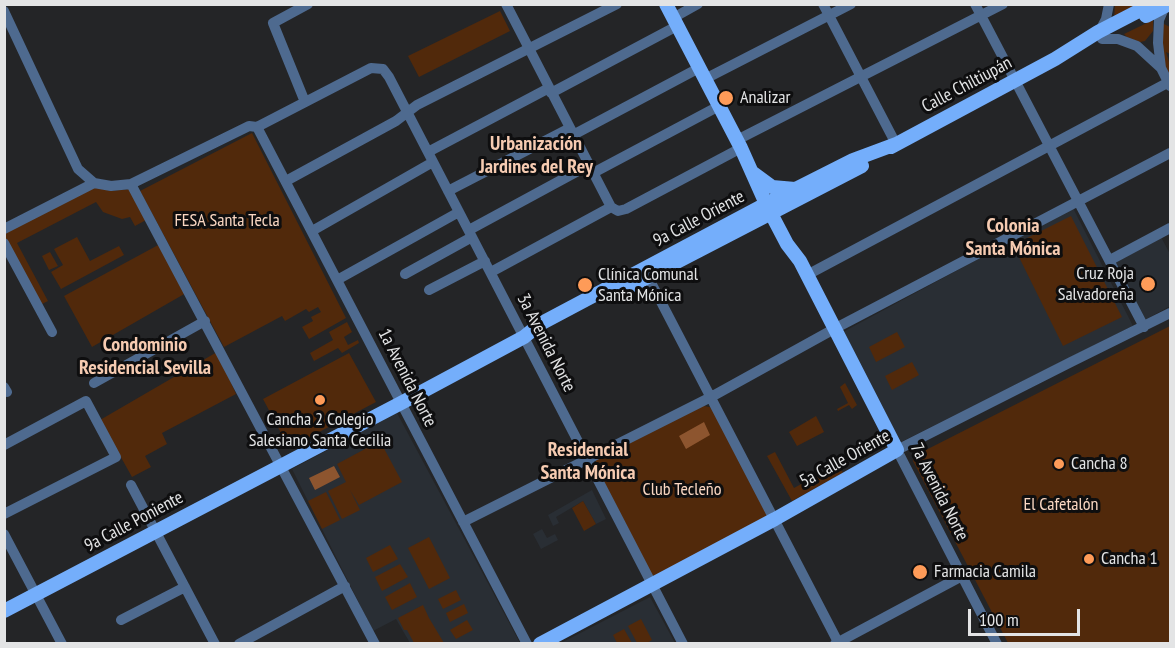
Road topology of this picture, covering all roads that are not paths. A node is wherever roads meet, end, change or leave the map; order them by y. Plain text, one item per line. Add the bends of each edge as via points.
1 (308, 4) edge
2 (506, 4) edge
3 (617, 4) edge
4 (666, 4) edge
5 (698, 4) edge
6 (823, 4) edge
7 (851, 4) edge
8 (975, 4) edge
9 (1003, 4) edge
10 (1109, 4) edge
11 (1162, 5) edge
12 (4, 10) edge
13 (829, 16) junction
14 (981, 16) junction
15 (675, 22) junction
16 (1100, 35) junction
17 (529, 49) junction
18 (1161, 68) junction
19 (702, 73) junction
20 (861, 77) junction
21 (1014, 80) junction
22 (1169, 84) edge
23 (550, 90) junction
24 (305, 102) junction
25 (719, 106) junction
26 (407, 112) junction
27 (257, 127) junction
28 (572, 131) junction
29 (739, 144) junction
30 (896, 144) junction
31 (1049, 146) junction
32 (1170, 153) edge
33 (430, 157) junction
34 (591, 169) junction
35 (751, 171) junction
36 (286, 181) junction
37 (94, 183) junction
38 (131, 184) junction
39 (797, 189) junction
40 (448, 191) junction
41 (1079, 201) junction
42 (611, 207) junction
43 (773, 207) junction
44 (459, 212) junction
45 (753, 212) junction
46 (1170, 228) edge
47 (4, 229) edge
48 (312, 231) junction
49 (470, 233) junction
50 (4, 243) edge
51 (1110, 260) junction
52 (485, 261) junction
53 (491, 272) junction
54 (646, 273) junction
55 (405, 274) dead end
56 (807, 275) junction
57 (337, 280) junction
58 (429, 290) dead end
59 (1170, 313) edge
60 (205, 321) junction
61 (1144, 327) junction
62 (834, 329) junction
63 (52, 332) dead end
64 (524, 337) junction
65 (94, 383) dead end
66 (711, 397) junction
67 (401, 403) junction
68 (4, 445) edge
69 (897, 450) junction
70 (587, 459) junction
71 (281, 465) junction
72 (131, 485) dead end
73 (4, 514) edge
74 (775, 519) junction
75 (463, 522) junction
76 (156, 530) junction
77 (4, 534) edge
78 (962, 576) junction
79 (652, 584) junction
80 (345, 586) junction
81 (185, 587) junction
82 (36, 594) junction
83 (4, 611) edge
84 (121, 620) dead end
85 (837, 643) edge
86 (62, 644) edge
87 (215, 644) edge
88 (238, 644) edge
89 (375, 644) edge
90 (527, 644) edge
91 (540, 644) edge
92 (683, 644) edge
93 (997, 644) edge

1 - 24 street via 273,23
2 - 17 street
3 - 17 street
4 - 15 main road, 7a Avenida Norte
5 - 15 street
6 - 13 street
7 - 13 street
8 - 14 street
9 - 14 street
10 - 16 street
11 - 16 main road, Calle Chiltiupán
11 - 18 street via 1158,43
12 - 37 street via 78,169
13 - 19 street
13 - 20 street
14 - 20 street
14 - 21 street
15 - 19 main road, 7a Avenida Norte
15 - 23 street
16 - 18 street via 1137,46
16 - 21 main road, Calle Chiltiupán
17 - 23 street
17 - 26 street
18 - 22 street
19 - 25 main road, 7a Avenida Norte
19 - 28 street
20 - 29 street
20 - 30 street
21 - 30 main road, Calle Chiltiupán
21 - 31 street
22 - 31 street
23 - 28 street
23 - 33 street
24 - 26 street, 3a Avenida Norte via 371,68 383,69
24 - 27 street
25 - 29 main road, 7a Avenida Norte
25 - 34 street
26 - 33 street, 3a Avenida Norte
26 - 36 street
27 - 36 street, 1a Avenida Norte
27 - 38 street via 249,126
28 - 34 street
28 - 40 street
29 - 35 main road, 7a Avenida Norte
29 - 42 street via 626,209 618,211
30 - 39 main road, Calle Chiltiupán
30 - 43 main road, Calle Chiltiupán via 859,167
31 - 41 street
31 - 56 street
32 - 41 street
33 - 40 street, 3a Avenida Norte
33 - 48 street
34 - 42 street
34 - 49 street
35 - 39 main road via 772,187
35 - 43 main road, 7a Avenida Norte
35 - 45 main road via 757,196
36 - 48 street, 1a Avenida Norte
37 - 38 street
37 - 47 street
38 - 60 street
39 - 43 main road, Calle Chiltiupán
40 - 44 street, 3a Avenida Norte
41 - 51 street
41 - 62 street
42 - 53 street
43 - 45 main road, 9a Calle Oriente
43 - 54 main road, 9a Calle Oriente
43 - 56 main road, 7a Avenida Norte via 787,244
44 - 49 street, 3a Avenida Norte
44 - 57 street
45 - 54 main road, 9a Calle Oriente
46 - 51 street
48 - 57 street, 1a Avenida Norte
49 - 52 street, 3a Avenida Norte
49 - 55 street
50 - 63 street
51 - 61 street
52 - 53 street, 3a Avenida Norte
52 - 58 street
53 - 64 street, 3a Avenida Norte
54 - 64 main road, 9a Calle Oriente via 544,331
54 - 66 street
56 - 62 main road, 7a Avenida Norte
57 - 67 street, 1a Avenida Norte
59 - 61 street, 5a Calle Oriente
60 - 65 street
60 - 71 street
61 - 69 street, 5a Calle Oriente
62 - 66 street
62 - 69 main road, 7a Avenida Norte
64 - 67 main road, 9a Calle Oriente
64 - 70 street, 3a Avenida Norte
66 - 70 street
66 - 74 street
67 - 71 main road, 9a Calle Oriente
67 - 75 street, 1a Avenida Norte
68 - 73 street via 86,401 116,457
69 - 74 main road, 5a Calle Oriente
69 - 78 street, 7a Avenida Norte
70 - 75 street
70 - 79 street, 3a Avenida Norte
71 - 76 main road, 9a Calle Poniente
71 - 80 street
72 - 76 street
74 - 79 main road, 5a Calle Oriente
74 - 85 street
75 - 90 street, 1a Avenida Norte
76 - 81 street
76 - 82 main road, 9a Calle Poniente
77 - 82 street
78 - 85 street
78 - 93 street, 7a Avenida Norte
79 - 91 main road, 5a Calle Oriente
79 - 92 street, 3a Avenida Norte
80 - 88 street
80 - 89 street
81 - 84 street
81 - 87 street
82 - 83 main road, 9a Calle Poniente
82 - 86 street

